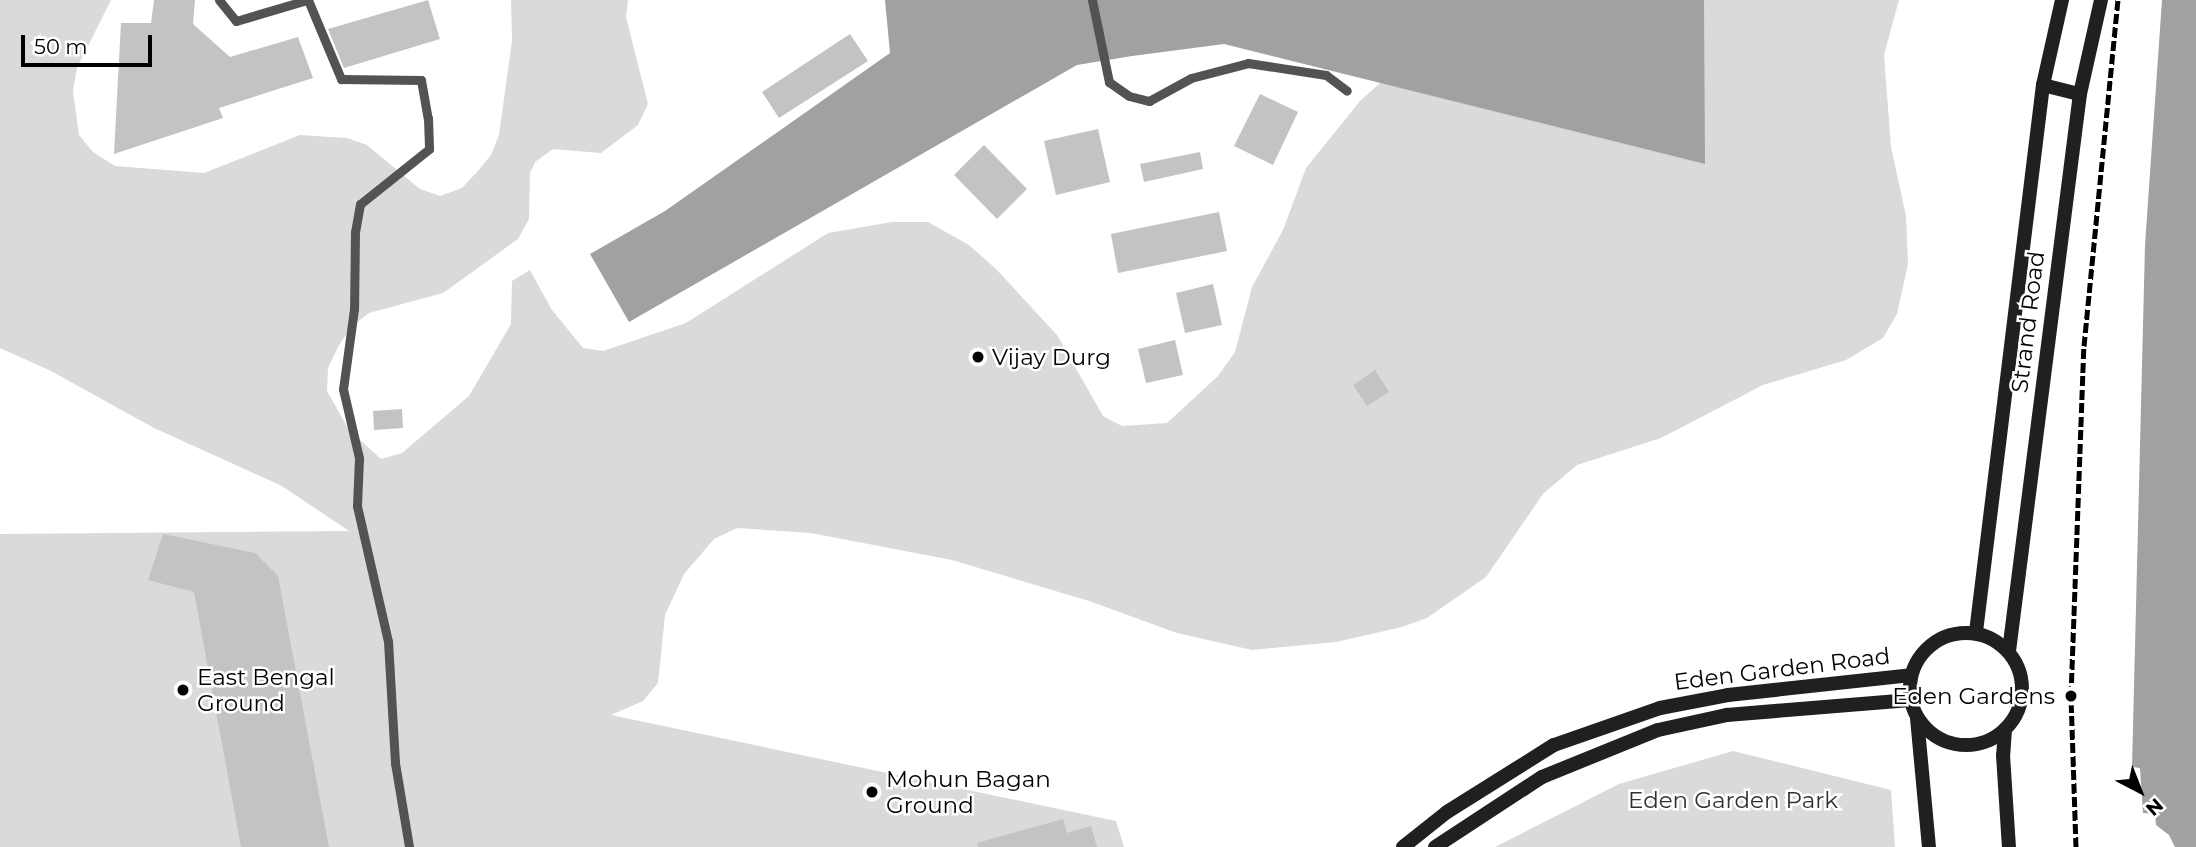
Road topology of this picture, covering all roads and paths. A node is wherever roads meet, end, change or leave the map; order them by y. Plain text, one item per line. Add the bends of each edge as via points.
1 (219, 0) edge
2 (307, 0) edge
3 (1092, 0) edge
4 (2062, 0) edge
5 (2101, 0) edge
6 (2043, 85) junction
7 (1347, 91) dead end
8 (2080, 94) junction
9 (1976, 632) junction
10 (2009, 651) junction
11 (1911, 675) junction
12 (1910, 700) junction
13 (1917, 717) junction
14 (2005, 729) junction
15 (409, 847) edge
16 (1403, 847) edge
17 (1435, 847) edge
18 (1929, 847) edge
19 (2009, 847) edge

1 - 2 lane via 236,21
2 - 15 lane via 341,79 421,80 428,118 429,149 360,204 354,309 343,389 359,458 357,506 388,641 395,764
3 - 7 lane via 1109,82 1129,96 1149,101 1191,78 1248,63 1326,75
4 - 6 main road, Strand Road
5 - 8 main road, Strand Road
6 - 8 main road
6 - 9 main road, Strand Road
8 - 10 main road, Strand Road
9 - 10 main road
9 - 11 main road via 1942,637 1929,646
10 - 14 main road via 2022,676 2021,705
11 - 12 main road
11 - 16 main road, Eden Garden Road via 1728,695 1660,708 1554,745 1447,812
12 - 13 main road
12 - 17 main road, Eden Garden Road via 1727,715 1658,730 1542,777
13 - 14 main road via 1928,730 1958,744 1975,744
13 - 18 main road
14 - 19 main road

